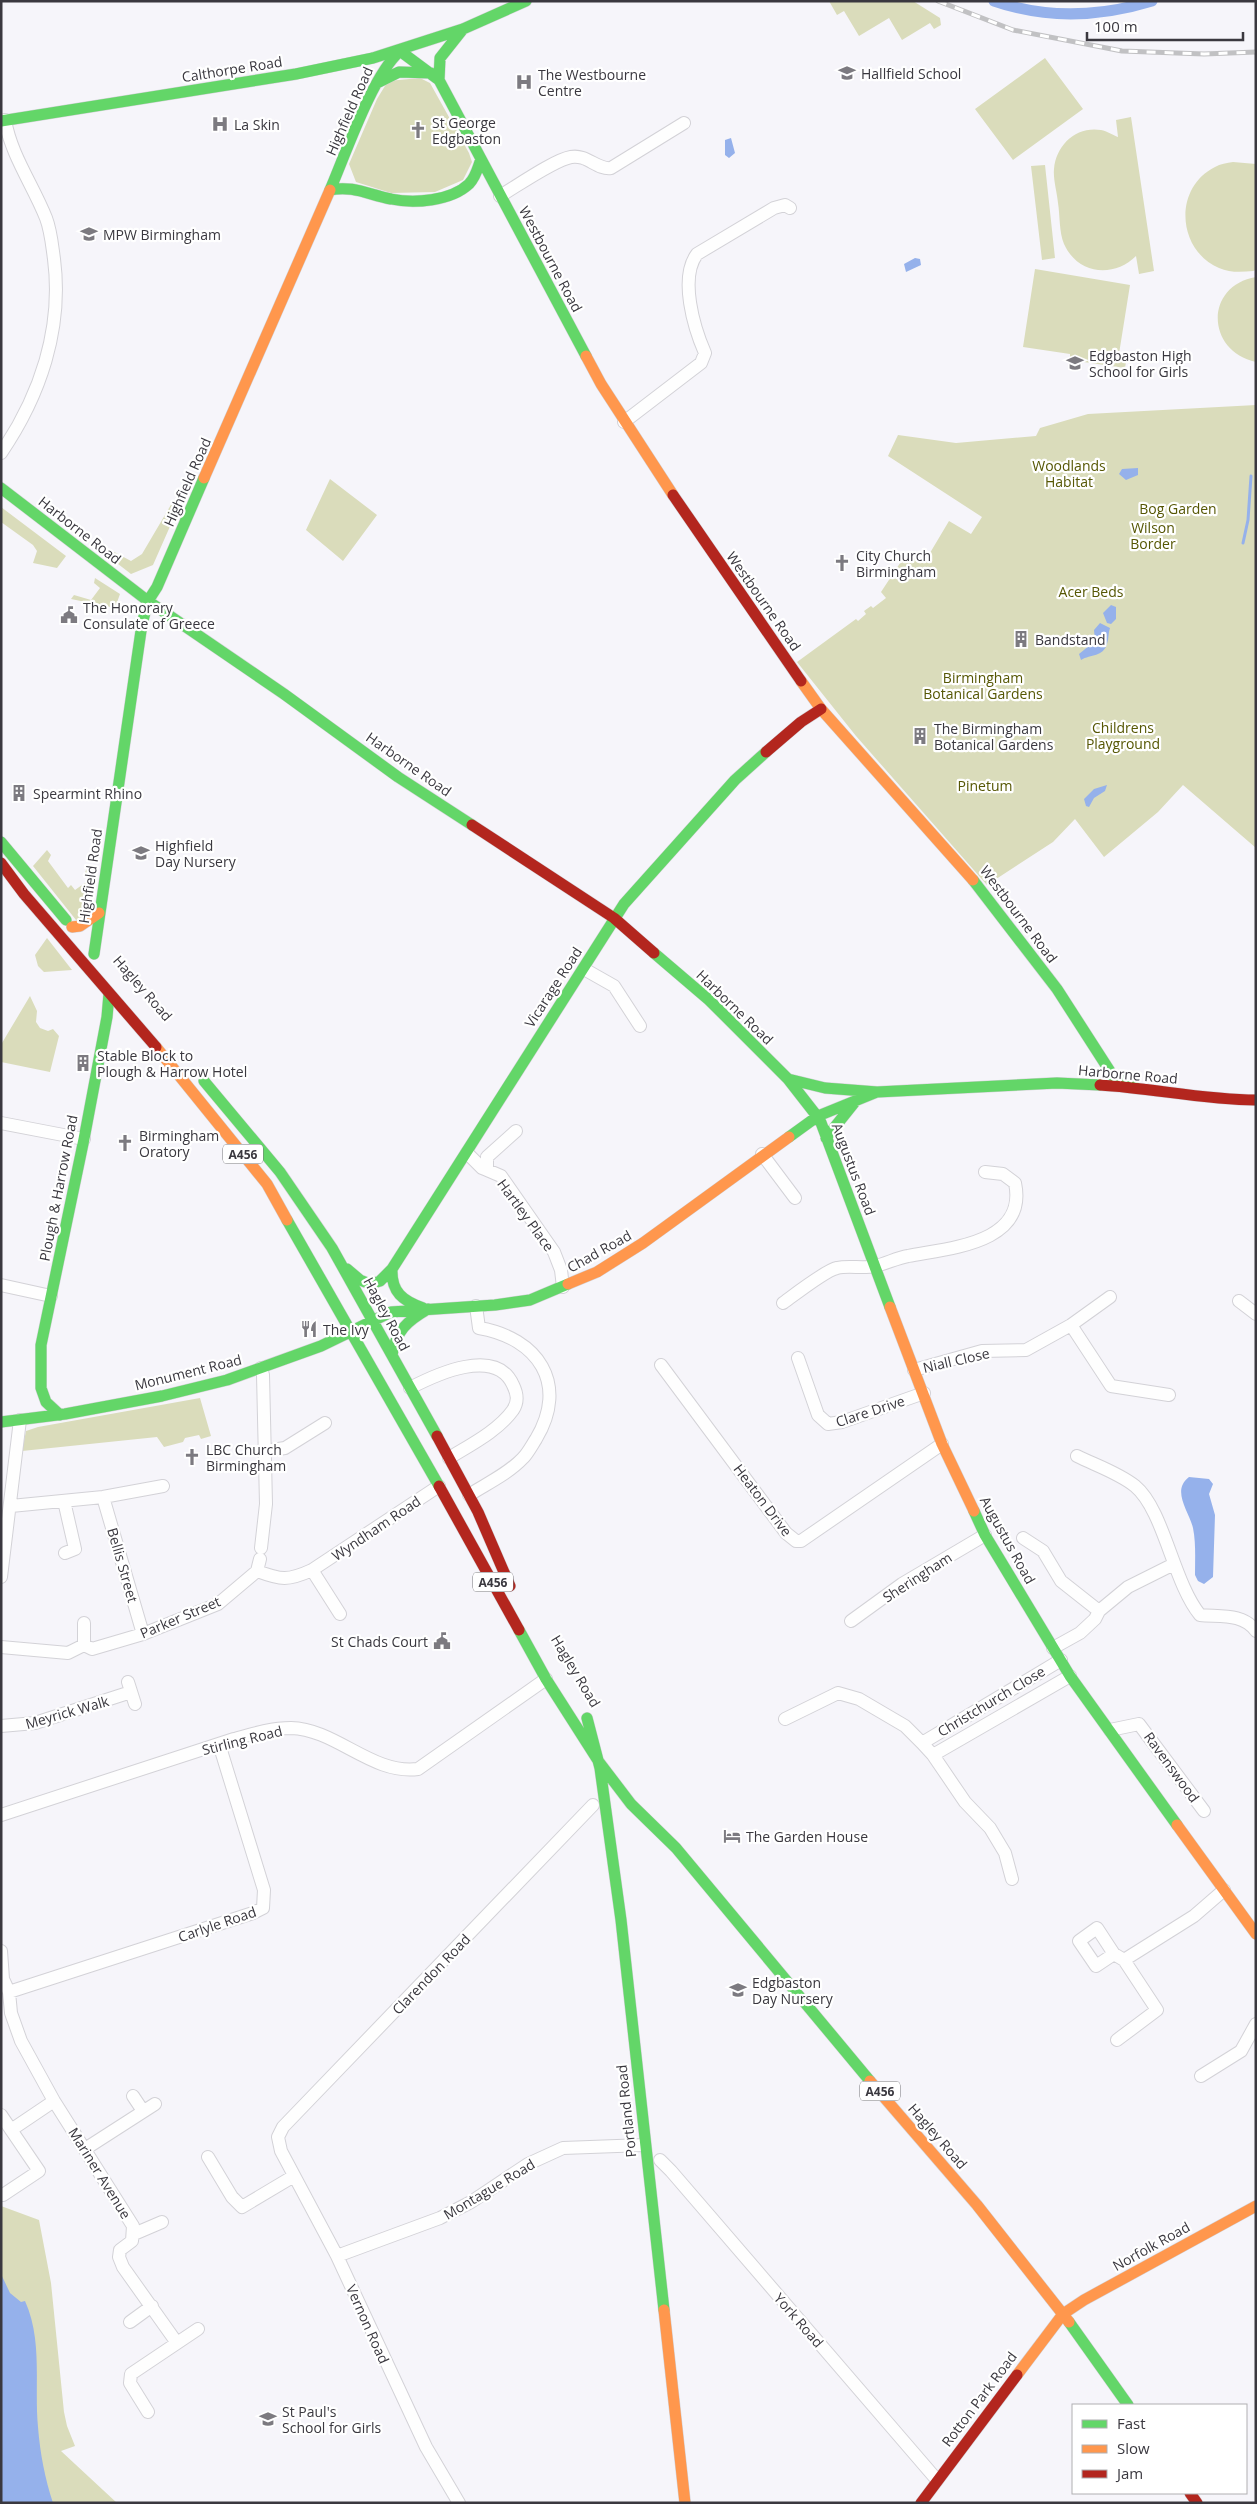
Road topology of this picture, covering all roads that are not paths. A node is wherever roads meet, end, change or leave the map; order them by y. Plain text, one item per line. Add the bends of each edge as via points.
1 (526, 1) edge
2 (463, 29) junction
3 (400, 51) junction
4 (435, 77) junction
5 (376, 84) junction
6 (3, 120) edge
7 (684, 123) dead end
8 (346, 154) junction
9 (482, 159) junction
10 (352, 180) junction
11 (330, 190) junction
12 (500, 196) junction
13 (790, 208) dead end
14 (624, 422) junction
15 (1, 453) edge
16 (1, 488) edge
17 (148, 601) junction
18 (821, 709) junction
19 (1, 842) edge
20 (1, 863) edge
21 (99, 913) junction
22 (614, 918) junction
23 (72, 927) junction
24 (97, 958) junction
25 (584, 969) junction
26 (112, 987) junction
27 (640, 1026) dead end
28 (199, 1074) dead end
29 (1113, 1076) junction
30 (788, 1079) junction
31 (1104, 1086) junction
32 (1135, 1087) junction
33 (877, 1092) junction
34 (857, 1099) junction
35 (1256, 1100) edge
36 (820, 1121) junction
37 (1, 1123) edge
38 (516, 1131) dead end
39 (826, 1138) junction
40 (84, 1139) junction
41 (467, 1152) junction
42 (762, 1154) junction
43 (487, 1170) junction
44 (280, 1172) junction
45 (985, 1172) dead end
46 (267, 1184) junction
47 (795, 1198) dead end
48 (325, 1237) junction
49 (341, 1263) junction
50 (874, 1266) junction
51 (392, 1269) junction
52 (334, 1276) dead end
53 (1, 1285) edge
54 (563, 1287) junction
55 (51, 1296) junction
56 (1110, 1297) dead end
57 (346, 1300) dead end
58 (1239, 1300) dead end
59 (783, 1303) dead end
60 (476, 1306) junction
61 (428, 1309) junction
62 (1256, 1314) edge
63 (373, 1318) junction
64 (1072, 1325) junction
65 (351, 1332) junction
66 (392, 1355) junction
67 (798, 1358) dead end
68 (661, 1365) dead end
69 (261, 1368) junction
70 (914, 1370) junction
71 (41, 1388) junction
72 (410, 1388) junction
73 (924, 1393) junction
74 (1169, 1395) dead end
75 (60, 1415) junction
76 (20, 1420) junction
77 (1, 1422) edge
78 (325, 1423) dead end
79 (942, 1444) junction
80 (265, 1451) junction
81 (1077, 1456) dead end
82 (449, 1458) junction
83 (438, 1484) junction
84 (163, 1486) dead end
85 (469, 1495) junction
86 (103, 1497) junction
87 (64, 1501) junction
88 (11, 1506) junction
89 (985, 1535) junction
90 (1023, 1538) dead end
91 (65, 1553) dead end
92 (256, 1564) junction
93 (1174, 1564) junction
94 (312, 1570) junction
95 (1, 1577) edge
96 (516, 1598) dead end
97 (1098, 1611) junction
98 (340, 1614) dead end
99 (851, 1621) dead end
100 (84, 1623) dead end
101 (1256, 1631) edge
102 (143, 1634) junction
103 (84, 1646) junction
104 (1, 1647) edge
105 (1053, 1648) junction
106 (1060, 1660) junction
107 (1070, 1676) junction
108 (546, 1679) junction
109 (132, 1693) dead end
110 (579, 1706) dead end
111 (587, 1718) junction
112 (785, 1718) dead end
113 (1, 1726) edge
114 (1110, 1730) junction
115 (922, 1743) junction
116 (219, 1744) junction
117 (609, 1749) dead end
118 (933, 1755) junction
119 (599, 1762) junction
120 (648, 1804) dead end
121 (593, 1805) dead end
122 (1204, 1811) dead end
123 (1, 1815) edge
124 (676, 1848) junction
125 (1012, 1879) dead end
126 (1224, 1890) junction
127 (1256, 1934) edge
128 (1, 1951) edge
129 (9, 1992) junction
130 (1256, 2024) edge
131 (1117, 2040) dead end
132 (1202, 2076) dead end
133 (133, 2096) dead end
134 (54, 2101) junction
135 (155, 2104) dead end
136 (143, 2111) junction
137 (1, 2115) edge
138 (11, 2130) junction
139 (644, 2145) junction
140 (279, 2146) joint
141 (85, 2149) junction
142 (208, 2158) dead end
143 (660, 2160) dead end
144 (294, 2176) junction
145 (3, 2195) dead end
146 (1256, 2206) edge
147 (162, 2222) dead end
148 (134, 2234) junction
149 (338, 2256) junction
150 (152, 2306) junction
151 (1063, 2314) junction
152 (130, 2322) dead end
153 (198, 2329) dead end
154 (177, 2344) junction
155 (1127, 2404) edge
156 (148, 2412) dead end
157 (937, 2480) junction
158 (459, 2503) edge
159 (685, 2503) edge
160 (920, 2503) edge

1 - 2 main road, Calthorpe Road
2 - 3 main road, Calthorpe Road
2 - 4 main road via 440,58
3 - 4 main road
3 - 5 main road, Highfield Road via 391,58
3 - 6 main road, Calthorpe Road via 296,74
4 - 5 main road via 399,72
4 - 9 main road, Westbourne Road
5 - 8 main road, Highfield Road
6 - 15 street via 47,221 56,277 56,310 49,352 34,395
7 - 12 street via 611,168 572,156
8 - 10 main road via 345,165
8 - 11 main road, Highfield Road
9 - 10 main road via 470,183 460,190 432,199 390,200
9 - 12 main road, Westbourne Road
10 - 11 main road
11 - 17 main road, Highfield Road via 157,587
12 - 14 main road, Westbourne Road
13 - 14 street via 785,205 774,208 758,222 697,254 688,272 694,327 705,353 701,363
14 - 18 main road, Westbourne Road
16 - 17 main road, Harborne Road
17 - 21 main road, Highfield Road
17 - 22 main road, Harborne Road via 398,777
18 - 22 main road, Vicarage Road via 801,722 735,780 664,857
18 - 29 main road, Westbourne Road via 964,868 1057,989
19 - 23 main road, Hagley Road
20 - 26 main road, Hagley Road / A456 via 24,894
21 - 23 main road via 80,926
21 - 24 main road, Highfield Road
22 - 25 main road, Vicarage Road
22 - 30 main road, Harborne Road via 709,1000
23 - 24 main road, Hagley Road
24 - 26 main road, Hagley Road
25 - 27 street via 614,986
25 - 41 main road, Vicarage Road
26 - 40 main road, Plough & Harrow Road
26 - 46 main road, Hagley Road / A456
28 - 44 main road, Hagley Road / A456
29 - 31 main road
29 - 32 main road
30 - 33 main road, Harborne Road via 825,1088
30 - 36 main road, Harborne Road
31 - 32 main road, Harborne Road
31 - 33 main road, Harborne Road via 1011,1084
32 - 35 main road, Harborne Road via 1229,1100
33 - 34 main road, Harborne Road
34 - 36 main road, Harborne Road
34 - 39 main road
36 - 39 main road, Augustus Road
36 - 42 main road, Chad Road via 806,1124
37 - 40 street
38 - 43 street, Hartley Place via 487,1157
39 - 50 main road, Augustus Road
40 - 55 main road, Plough & Harrow Road
41 - 43 street
41 - 51 main road, Vicarage Road
42 - 47 street
42 - 54 main road, Chad Road via 643,1243 597,1272
43 - 54 street, Hartley Place via 501,1176 554,1252
44 - 46 main road
44 - 48 main road, Hagley Road / A456
45 - 50 street via 1002,1174 1015,1183 1018,1198 1004,1225 978,1241
46 - 65 main road, Hagley Road / A456
48 - 49 main road, Hagley Road / A456
48 - 52 main road via 326,1260
49 - 51 main road via 361,1283 371,1284 383,1279
49 - 63 main road, Hagley Road / A456
50 - 59 street via 836,1268
50 - 70 main road, Augustus Road
51 - 61 main road via 390,1280 399,1296 409,1304
53 - 55 street
54 - 60 main road, Chad Road via 530,1300
55 - 71 main road, Plough & Harrow Road via 41,1345
56 - 64 street, Niall Close
57 - 65 main road
58 - 62 street
60 - 61 main road, Chad Road
60 - 85 street via 479,1328 524,1344 540,1361 547,1377 549,1397 548,1415 524,1458
61 - 63 main road, Chad Road via 391,1312
61 - 66 main road via 404,1323 394,1337
63 - 65 main road, Monument Road
63 - 66 main road, Hagley Road / A456
64 - 70 street, Niall Close via 1026,1350 982,1351
64 - 74 street via 1111,1386
65 - 69 main road, Monument Road
65 - 83 main road, Hagley Road / A456
66 - 72 main road, Hagley Road / A456
67 - 73 street, Clare Drive via 818,1415 828,1424
68 - 79 street, Heaton Drive via 786,1533 796,1541
69 - 75 main road, Monument Road via 162,1396
69 - 80 street
70 - 73 main road, Augustus Road
71 - 75 main road via 46,1402
71 - 76 main road, Plough & Harrow Road via 33,1405
72 - 82 main road, Hagley Road / A456
72 - 82 street via 465,1366 486,1366 502,1371 512,1382 518,1395 514,1409
73 - 79 main road, Augustus Road
75 - 76 main road, Monument Road
76 - 77 main road, Monument Road
76 - 88 street
78 - 80 street via 285,1448
79 - 89 main road, Augustus Road
80 - 92 street via 266,1521
81 - 93 street via 1134,1485 1148,1500
82 - 83 main road via 441,1464
82 - 85 main road, Hagley Road / A456
83 - 94 street, Wyndham Road
83 - 108 main road, Hagley Road / A456
84 - 86 street
85 - 96 main road, Hagley Road / A456
86 - 87 street
86 - 102 street, Bellis Street
87 - 88 street
87 - 91 street via 76,1549
88 - 95 street
89 - 99 street, Sheringham via 902,1584
89 - 105 main road, Augustus Road
90 - 97 street via 1043,1551 1061,1581
92 - 94 street, Wyndham Road via 280,1580
92 - 102 street, Parker Street via 218,1604
93 - 97 street via 1128,1587
93 - 101 street via 1200,1615 1241,1618
94 - 98 street
97 - 105 street via 1094,1620 1080,1633
100 - 103 street
102 - 103 street, Parker Street via 92,1650
103 - 104 street, Parker Street via 68,1653
105 - 106 main road, Augustus Road
106 - 107 main road, Augustus Road
106 - 115 street, Christchurch Close
107 - 114 main road, Augustus Road
107 - 118 street, Christchurch Close
108 - 116 street, Stirling Road via 418,1769 406,1771 371,1760 314,1732 291,1728
108 - 119 main road, Hagley Road / A456
109 - 113 street, Meyrick Walk via 35,1723
110 - 111 main road, Hagley Road
111 - 117 main road, Hagley Road
111 - 119 main road, Portland Road
112 - 115 street, Christchurch Close via 838,1693 846,1694 905,1726
114 - 122 street, Ravenswood via 1139,1724
114 - 126 main road, Augustus Road
115 - 118 street, Christchurch Close
116 - 123 street, Stirling Road
116 - 129 street, Carlyle Road via 264,1890 263,1908
118 - 125 street, Christchurch Close via 965,1802 990,1828 1005,1853
119 - 124 main road, Hagley Road / A456 via 631,1804
119 - 139 main road, Portland Road
120 - 124 main road, Hagley Road / A456
121 - 140 street, Clarendon Road via 283,2128 278,2137
124 - 151 main road, Hagley Road / A456 via 785,1982 977,2205
126 - 127 main road, Augustus Road
126 - 131 street via 1194,1916 1119,1957 1157,2010
128 - 129 street, Mariner Avenue
129 - 134 street, Mariner Avenue via 11,2013 21,2041
130 - 132 street via 1241,2051
133 - 136 street
134 - 138 street
134 - 141 street, Mariner Avenue
135 - 136 street
136 - 141 street
137 - 138 street
138 - 145 street via 39,2171
139 - 149 street, Montague Road via 563,2148 528,2164 471,2202 440,2218
139 - 159 main road, Portland Road
140 - 144 street, Vernon Road
141 - 148 street, Mariner Avenue via 133,2226
142 - 144 street via 232,2197 242,2207
143 - 157 street, York Road
144 - 149 street, Vernon Road
146 - 151 main road, Norfolk Road
147 - 148 street
148 - 150 street, Mariner Avenue via 132,2242 120,2250 119,2256 123,2267
149 - 158 street, Vernon Road via 426,2447
150 - 152 street
150 - 154 street, Mariner Avenue
151 - 155 main road, Hagley Road / A456
151 - 157 main road, Rotton Park Road
153 - 154 street
154 - 156 street via 130,2374 130,2383
157 - 160 main road, Rotton Park Road

